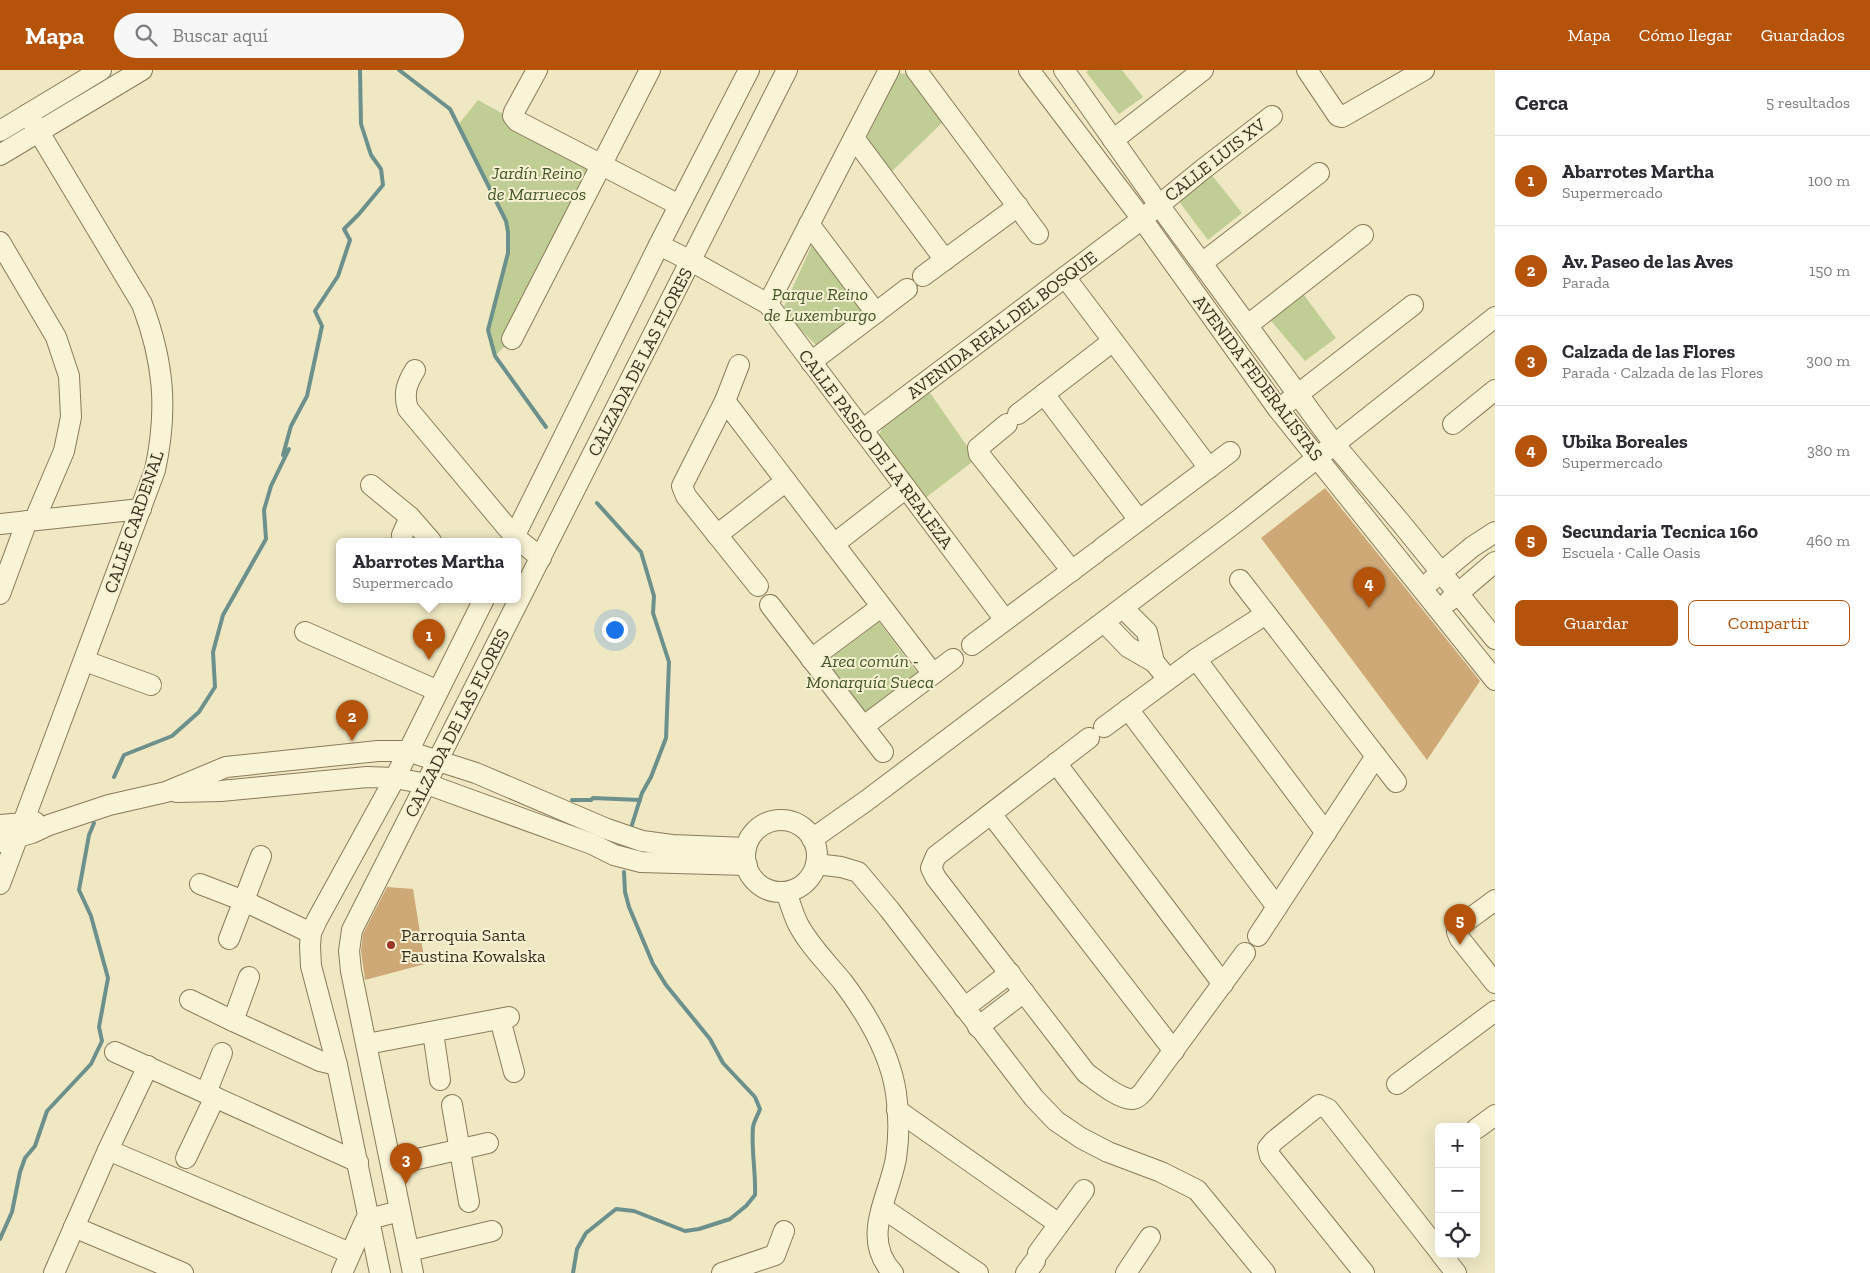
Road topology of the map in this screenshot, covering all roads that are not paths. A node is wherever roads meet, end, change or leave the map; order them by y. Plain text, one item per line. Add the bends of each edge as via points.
1 (100, 70) edge
2 (142, 70) edge
3 (538, 70) edge
4 (650, 70) edge
5 (749, 70) edge
6 (787, 70) edge
7 (889, 70) edge
8 (916, 70) edge
9 (1029, 70) edge
10 (1203, 70) edge
11 (1307, 70) edge
12 (1424, 70) edge
13 (1070, 72) edge
14 (28, 114) junction
15 (1272, 116) dead end
16 (0, 131) edge
17 (39, 132) junction
18 (854, 138) junction
19 (1113, 140) junction
20 (0, 155) edge
21 (602, 164) junction
22 (1319, 173) dead end
23 (680, 205) junction
24 (1159, 205) junction
25 (1018, 206) junction
26 (1142, 219) junction
27 (809, 224) junction
28 (1038, 234) dead end
29 (1363, 235) dead end
30 (0, 242) edge
31 (659, 245) junction
32 (945, 260) junction
33 (691, 261) junction
34 (1202, 263) junction
35 (923, 276) dead end
36 (1065, 277) junction
37 (907, 289) dead end
38 (768, 304) junction
39 (1413, 305) dead end
40 (876, 313) junction
41 (1495, 317) edge
42 (1248, 324) junction
43 (512, 339) dead end
44 (1113, 342) junction
45 (811, 362) junction
46 (739, 366) dead end
47 (415, 370) dead end
48 (1044, 394) junction
49 (1299, 394) junction
50 (725, 401) junction
51 (1491, 401) edge
52 (1278, 409) junction
53 (1453, 424) dead end
54 (862, 430) junction
55 (1335, 445) junction
56 (1230, 452) dead end
57 (1317, 459) junction
58 (1209, 468) junction
59 (786, 481) junction
60 (371, 485) dead end
61 (906, 488) junction
62 (140, 509) junction
63 (410, 517) junction
64 (31, 520) junction
65 (1139, 520) junction
66 (0, 524) edge
67 (1495, 532) edge
68 (717, 535) junction
69 (402, 538) edge
70 (428, 538) edge
71 (513, 538) edge
72 (514, 538) edge
73 (521, 544) edge
74 (834, 544) junction
75 (541, 558) junction
76 (1495, 562) edge
77 (1072, 570) junction
78 (1441, 572) junction
79 (1240, 580) dead end
80 (758, 586) dead end
81 (1421, 589) junction
82 (0, 594) edge
83 (1458, 594) junction
84 (521, 598) edge
85 (482, 603) edge
86 (518, 603) edge
87 (770, 605) dead end
88 (882, 607) junction
89 (1124, 608) junction
90 (1438, 610) junction
91 (1266, 614) junction
92 (1005, 620) junction
93 (1104, 622) junction
94 (305, 632) dead end
95 (1495, 639) edge
96 (972, 645) dead end
97 (811, 659) junction
98 (953, 659) dead end
99 (1196, 659) junction
100 (85, 661) junction
101 (1154, 662) junction
102 (933, 674) junction
103 (1168, 680) junction
104 (1495, 680) edge
105 (151, 684) dead end
106 (438, 691) junction
107 (1128, 709) junction
108 (864, 726) junction
109 (407, 751) junction
110 (883, 752) dead end
111 (1376, 756) junction
112 (439, 760) junction
113 (1056, 763) junction
114 (395, 778) junction
115 (1396, 782) dead end
116 (427, 784) junction
117 (166, 792) junction
118 (991, 814) junction
119 (0, 825) edge
120 (601, 826) junction
121 (1326, 833) junction
122 (14, 834) edge
123 (812, 839) junction
124 (592, 844) junction
125 (261, 856) dead end
126 (746, 857) junction
127 (816, 864) junction
128 (0, 884) edge
129 (200, 884) dead end
130 (786, 892) junction
131 (1495, 900) edge
132 (244, 901) junction
133 (1277, 907) junction
134 (311, 933) junction
135 (1258, 936) dead end
136 (229, 939) dead end
137 (1245, 953) dead end
138 (1010, 973) junction
139 (249, 977) dead end
140 (1495, 983) edge
141 (1223, 984) junction
142 (1024, 992) junction
143 (190, 1000) dead end
144 (964, 1008) junction
145 (1495, 1011) edge
146 (233, 1021) junction
147 (978, 1027) junction
148 (432, 1032) junction
149 (367, 1044) junction
150 (1174, 1051) junction
151 (115, 1052) dead end
152 (222, 1053) dead end
153 (337, 1064) junction
154 (148, 1066) junction
155 (514, 1072) dead end
156 (440, 1080) dead end
157 (1397, 1084) dead end
158 (211, 1095) junction
159 (452, 1105) dead end
160 (897, 1110) junction
161 (1495, 1114) edge
162 (1480, 1127) edge
163 (488, 1143) dead end
164 (108, 1150) junction
165 (460, 1150) junction
166 (186, 1158) dead end
167 (358, 1162) junction
168 (391, 1165) junction
169 (1084, 1190) dead end
170 (469, 1202) dead end
171 (882, 1209) junction
172 (401, 1218) junction
173 (1060, 1224) junction
174 (371, 1226) junction
175 (74, 1227) junction
176 (784, 1231) dead end
177 (492, 1232) dead end
178 (1150, 1237) dead end
179 (409, 1251) junction
180 (350, 1253) junction
181 (1033, 1262) edge
182 (1445, 1263) edge
183 (1255, 1269) edge
184 (886, 1270) edge
185 (54, 1273) edge
186 (183, 1273) edge
187 (342, 1273) edge
188 (355, 1273) edge
189 (380, 1273) edge
190 (413, 1273) edge
191 (722, 1273) edge
192 (978, 1273) edge
193 (1126, 1273) edge
194 (1364, 1273) edge

1 - 14 street
2 - 17 street
3 - 21 street via 513,116 517,121
4 - 21 street
5 - 23 street, CALZADA DE LAS FLORES
6 - 33 street, CALZADA DE LAS FLORES
7 - 18 street
8 - 25 street
9 - 26 street, AVENIDA FEDERALISTAS
10 - 19 street
11 - 12 street via 1338,116 1342,117
13 - 19 street, AVENIDA FEDERALISTAS
14 - 16 street
14 - 17 street, CALLE CARDENAL
15 - 24 street, CALLE LUIS XV
17 - 20 street
17 - 62 street, CALLE CARDENAL via 142,304 154,335 163,414 155,470
18 - 27 street
18 - 32 street
19 - 24 street, AVENIDA FEDERALISTAS
21 - 23 street
21 - 43 street
22 - 34 street
23 - 31 street, CALZADA DE LAS FLORES
24 - 26 street, CALLE LUIS XV
24 - 34 street, AVENIDA FEDERALISTAS
25 - 28 street
25 - 32 street
26 - 36 street, AVENIDA REAL DEL BOSQUE
26 - 52 street, AVENIDA FEDERALISTAS
27 - 38 street
27 - 40 street
29 - 42 street
30 - 64 street via 56,337 69,376 71,417 64,451
31 - 33 street, CALLE PASEO DE LA REALEZA
31 - 72 street, CALZADA DE LAS FLORES
32 - 35 street
33 - 38 street, CALLE PASEO DE LA REALEZA
33 - 75 street, CALZADA DE LAS FLORES
34 - 42 street, AVENIDA FEDERALISTAS
36 - 44 street
36 - 54 street, AVENIDA REAL DEL BOSQUE
37 - 40 street
38 - 45 street, CALLE PASEO DE LA REALEZA
39 - 49 street
40 - 45 street
41 - 55 street
42 - 49 street, AVENIDA FEDERALISTAS
44 - 48 street
44 - 58 street
45 - 54 street, CALLE PASEO DE LA REALEZA
46 - 50 street
47 - 71 street via 406,389 408,409
48 - 65 street
48 - 77 street via 978,448 979,454
49 - 52 street
49 - 55 street, AVENIDA FEDERALISTAS
50 - 59 street
50 - 68 street via 682,486 686,496
51 - 53 street
52 - 57 street, AVENIDA FEDERALISTAS
54 - 61 street, CALLE PASEO DE LA REALEZA
55 - 57 street
55 - 78 street, AVENIDA FEDERALISTAS
56 - 58 street
57 - 81 street, AVENIDA FEDERALISTAS
57 - 89 street
58 - 65 street
59 - 68 street
59 - 74 street
60 - 63 street
61 - 74 street
61 - 92 street, CALLE PASEO DE LA REALEZA
62 - 64 street
62 - 100 street, CALLE CARDENAL
63 - 69 street
63 - 70 street
64 - 66 street
64 - 82 street
65 - 77 street
67 - 78 street
68 - 80 street
73 - 75 street
74 - 88 street
75 - 84 street, CALZADA DE LAS FLORES
76 - 83 street
77 - 92 street
78 - 81 street
78 - 83 street, AVENIDA FEDERALISTAS
79 - 91 street
81 - 90 street, AVENIDA FEDERALISTAS
83 - 90 street
83 - 95 street, AVENIDA FEDERALISTAS
85 - 106 street, CALZADA DE LAS FLORES
86 - 112 street, CALZADA DE LAS FLORES
87 - 97 street
88 - 97 street
88 - 102 street
89 - 93 street
89 - 101 street via 1147,632
90 - 104 street, AVENIDA FEDERALISTAS
91 - 99 street
91 - 111 street
92 - 96 street
93 - 101 street via 1128,647
93 - 123 street
94 - 106 street
97 - 108 street
98 - 102 street
99 - 103 street
99 - 121 street
100 - 105 street
100 - 122 street, CALLE CARDENAL
101 - 103 street
102 - 108 street
103 - 107 street
106 - 109 street, CALZADA DE LAS FLORES
107 - 113 street
107 - 133 street
108 - 110 street
109 - 112 street
109 - 114 street, CALZADA DE LAS FLORES
109 - 117 street via 378,751 226,767
111 - 115 street
111 - 121 street
112 - 116 street, CALZADA DE LAS FLORES
112 - 120 street via 476,772
113 - 118 street
113 - 141 street
114 - 116 street
114 - 117 street via 366,777 221,791
114 - 134 street, CALZADA DE LAS FLORES
116 - 124 street
116 - 149 street, CALZADA DE LAS FLORES via 352,930 351,972
117 - 122 street via 109,805 49,824 32,833
118 - 138 street via 936,856 931,868
118 - 150 street
119 - 122 street
120 - 124 street
120 - 126 street via 642,841
121 - 133 street
122 - 128 street, CALLE CARDENAL
123 - 126 street via 801,826 776,820 754,833
123 - 127 street
124 - 126 street via 614,855 641,862
125 - 132 street
126 - 130 street via 750,873 762,886
127 - 130 street via 808,879
127 - 144 street via 858,872
129 - 132 street
130 - 160 street via 798,923 866,1015 878,1038 894,1085
131 - 140 street via 1461,925 1458,932
132 - 134 street
132 - 136 street
133 - 135 street
134 - 153 street, CALZADA DE LAS FLORES via 312,966
137 - 141 street
138 - 142 street
138 - 144 street
139 - 146 street
141 - 150 street
142 - 147 street
142 - 150 street via 1086,1073 1127,1099 1136,1099 1144,1092
143 - 146 street
144 - 147 street
145 - 157 street
146 - 153 street via 320,1061
147 - 183 street via 1056,1121 1080,1138 1197,1190
148 - 149 street
148 - 155 street via 504,1018
148 - 156 street
149 - 168 street, CALZADA DE LAS FLORES
151 - 154 street
152 - 158 street
153 - 167 street, CALZADA DE LAS FLORES
154 - 158 street
154 - 164 street
158 - 166 street
158 - 167 street
159 - 165 street
160 - 171 street via 896,1158
160 - 173 street
161 - 162 street
163 - 165 street
164 - 175 street
164 - 180 street
165 - 168 street
165 - 170 street
167 - 174 street, CALZADA DE LAS FLORES
168 - 172 street, CALZADA DE LAS FLORES
169 - 173 street
171 - 184 street via 877,1230 878,1248
171 - 192 street
172 - 174 street
172 - 179 street, CALZADA DE LAS FLORES
173 - 181 street
174 - 180 street via 362,1226
174 - 188 street
174 - 189 street, CALZADA DE LAS FLORES
175 - 185 street
175 - 186 street
176 - 191 street via 775,1256
177 - 179 street
178 - 193 street
179 - 190 street, CALZADA DE LAS FLORES
180 - 187 street
182 - 194 street via 1328,1109 1319,1105 1274,1141 1268,1148 1270,1156

